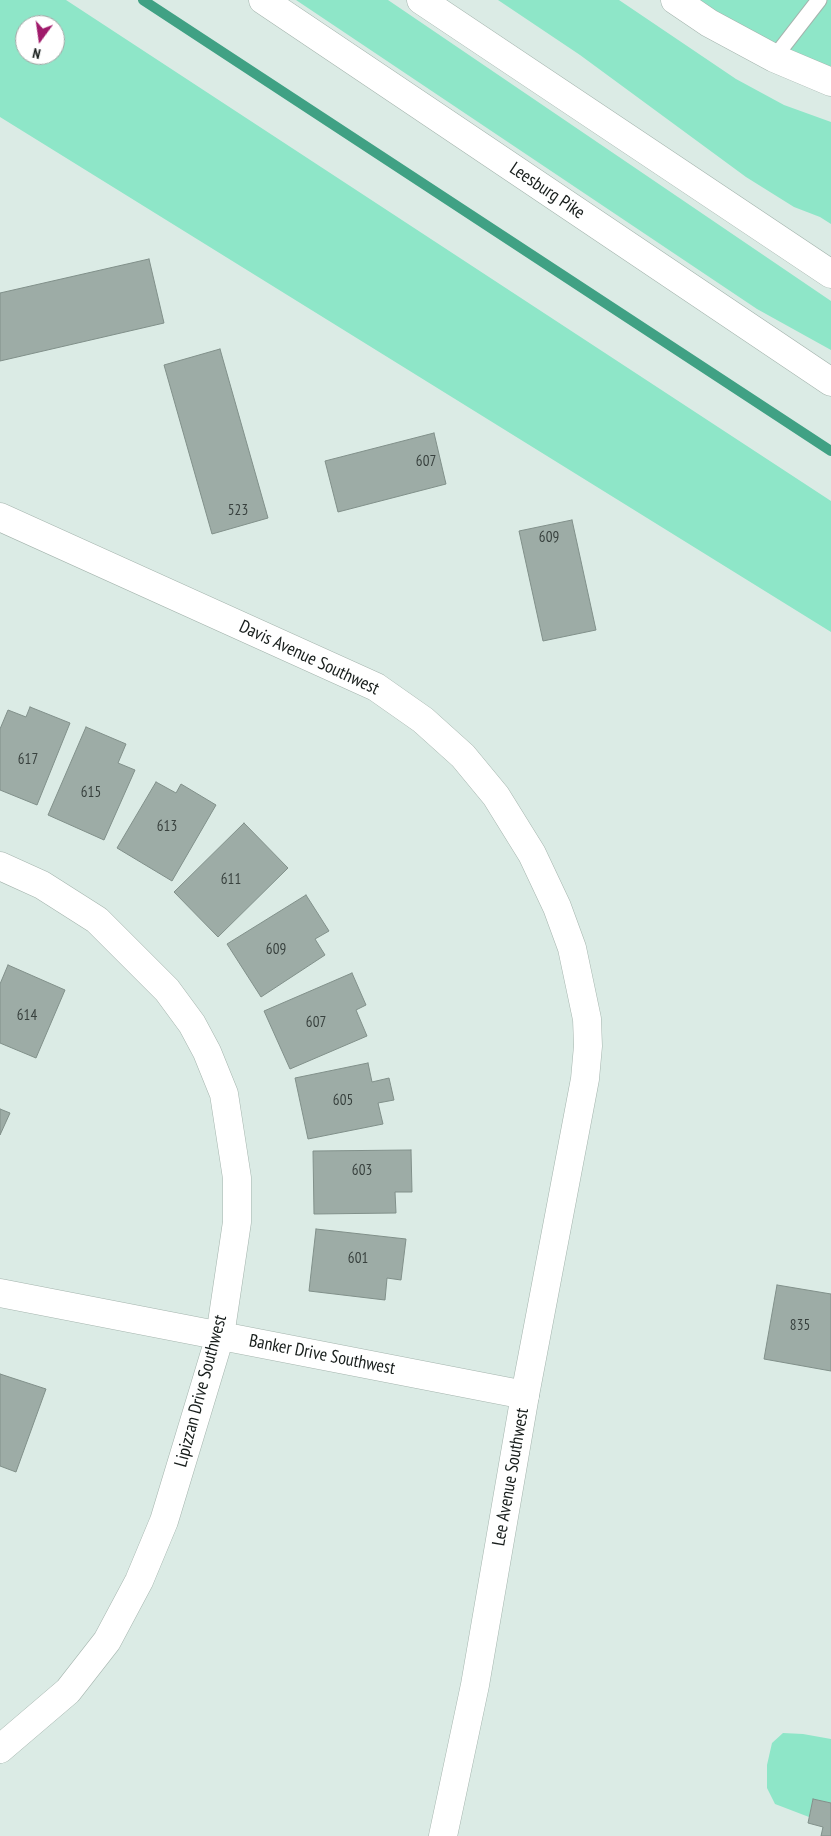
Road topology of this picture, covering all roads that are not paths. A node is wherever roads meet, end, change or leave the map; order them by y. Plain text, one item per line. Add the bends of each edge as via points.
1 (263, 0) edge
2 (421, 0) edge
3 (675, 0) edge
4 (819, 0) edge
5 (774, 58) junction
6 (831, 82) edge
7 (831, 274) edge
8 (831, 382) edge
9 (0, 517) edge
10 (0, 866) edge
11 (579, 1118) joint
12 (0, 1293) edge
13 (220, 1336) junction
14 (525, 1395) junction
15 (0, 1749) edge
16 (443, 1836) edge

1 - 8 main road, Leesburg Pike
2 - 7 main road
3 - 5 main road via 709,23
4 - 5 lane
5 - 6 main road
9 - 11 main road, Davis Avenue Southwest via 376,687 423,720 463,756 496,796 532,854 572,948 588,1037
10 - 13 main road, Lipizzan Drive Southwest via 42,884 97,920 167,990 192,1024 207,1052 224,1094 237,1178 237,1222
11 - 14 main road, Lee Avenue Southwest
12 - 13 main road, Banker Drive Southwest
13 - 14 main road, Banker Drive Southwest
13 - 15 main road, Lipizzan Drive Southwest via 164,1521 139,1581 106,1641 68,1691
14 - 16 main road, Lee Avenue Southwest via 475,1685

